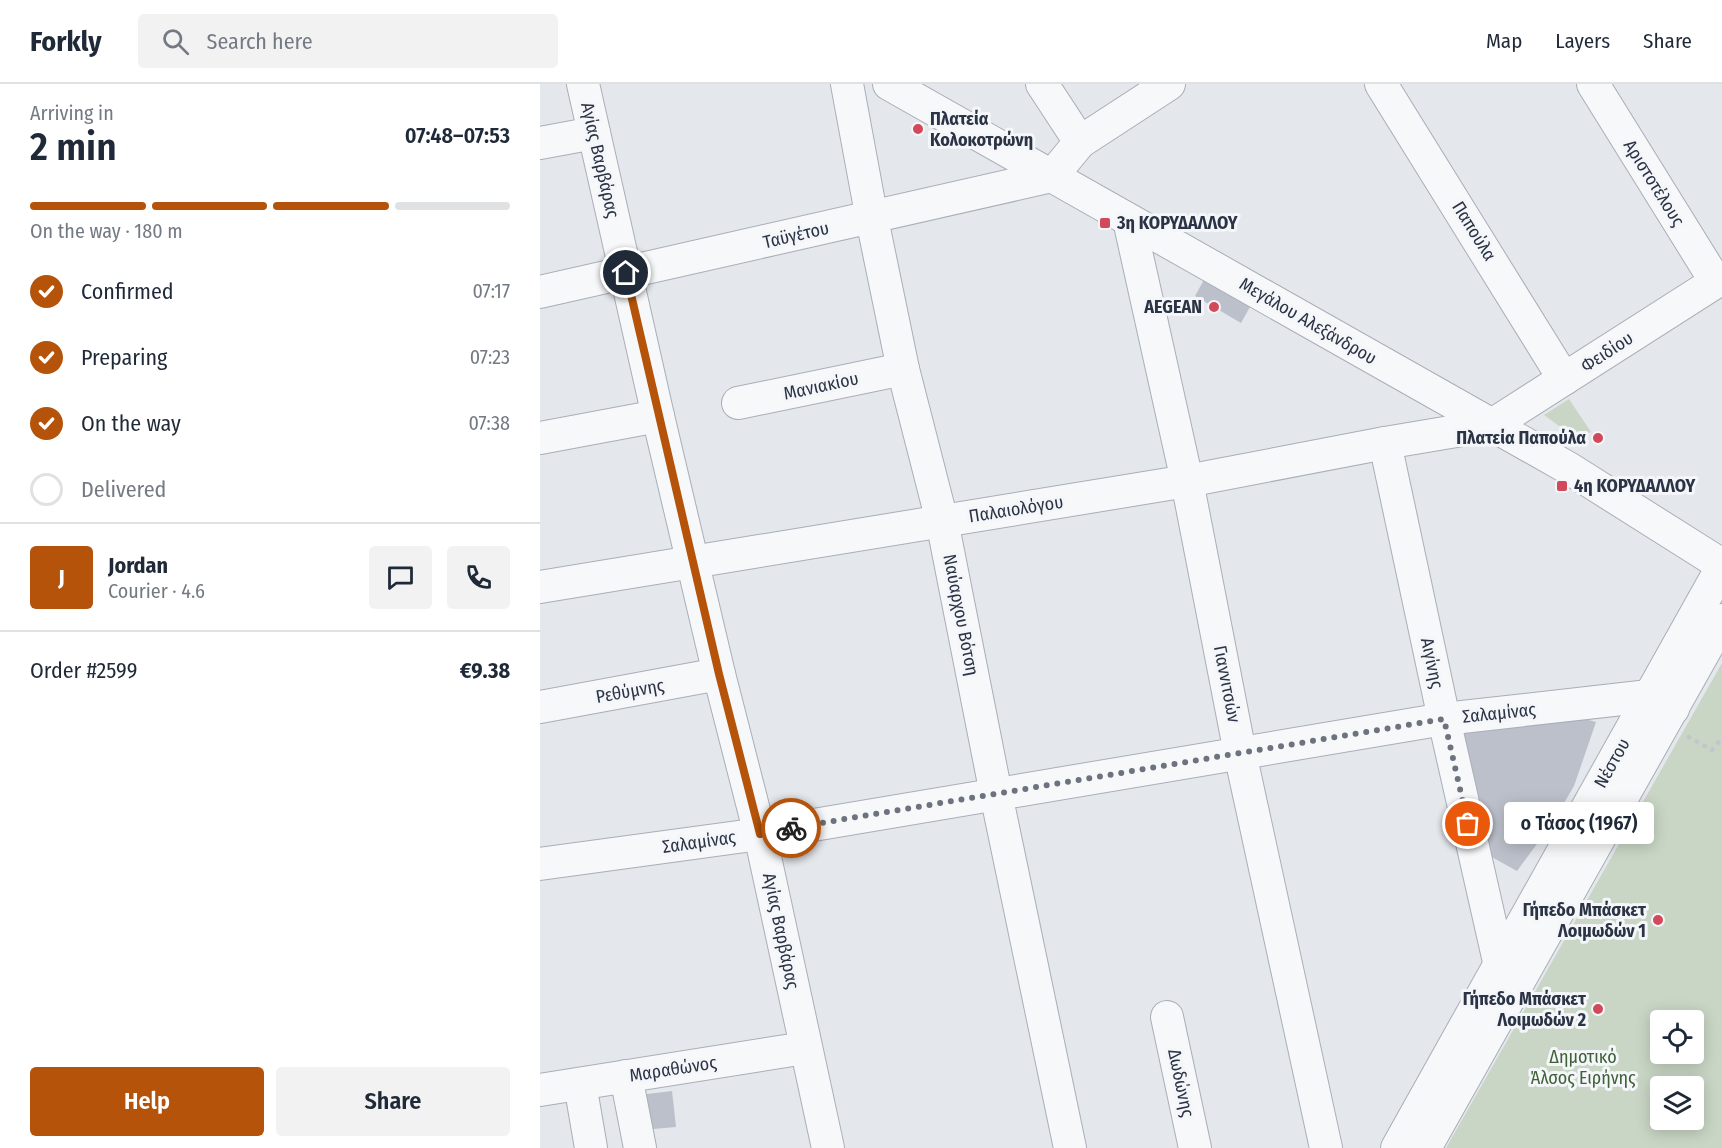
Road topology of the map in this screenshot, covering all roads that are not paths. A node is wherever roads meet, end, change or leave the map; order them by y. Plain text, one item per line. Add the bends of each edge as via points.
1 (583, 84) edge
2 (846, 84) edge
3 (889, 84) edge
4 (1042, 84) edge
5 (1169, 84) edge
6 (1381, 84) edge
7 (1593, 84) edge
8 (594, 132) junction
9 (1080, 142) junction
10 (540, 143) edge
11 (1052, 176) junction
12 (872, 219) junction
13 (1129, 220) junction
14 (626, 273) junction
15 (1719, 280) edge
16 (540, 292) edge
17 (903, 369) junction
18 (1564, 379) junction
19 (738, 403) dead end
20 (658, 416) junction
21 (1492, 426) junction
22 (540, 438) edge
23 (1385, 443) junction
24 (1187, 481) junction
25 (942, 521) junction
26 (693, 561) junction
27 (1722, 566) edge
28 (540, 587) edge
29 (1722, 620) edge
30 (719, 674) junction
31 (1661, 702) junction
32 (540, 707) edge
33 (1444, 719) junction
34 (1240, 753) junction
35 (996, 794) junction
36 (760, 834) junction
37 (540, 864) edge
38 (1510, 972) junction
39 (1167, 1017) dead end
40 (806, 1048) junction
41 (627, 1077) junction
42 (580, 1084) junction
43 (540, 1090) edge
44 (591, 1148) edge
45 (640, 1148) edge
46 (828, 1148) edge
47 (1070, 1148) edge
48 (1195, 1148) edge
49 (1326, 1148) edge
50 (1397, 1148) edge
51 (1425, 1148) edge

1 - 8 street, Αγίας Βαρβάρας
2 - 12 street, Ναύαρχου Βότση
3 - 11 street, Μεγάλου Αλεξάνδρου
4 - 9 street
5 - 9 street
6 - 18 street, Παπούλα
7 - 15 street, Αριστοτέλους
8 - 10 street
8 - 14 street, Αγίας Βαρβάρας
9 - 11 street
11 - 12 street, Ταϋγέτου
11 - 13 street, Μεγάλου Αλεξάνδρου
12 - 14 street, Ταϋγέτου
12 - 17 street, Ναύαρχου Βότση
13 - 21 street, Μεγάλου Αλεξάνδρου
13 - 24 street, Γιαννιτσών
14 - 16 street, Ταϋγέτου
14 - 20 street, Αγίας Βαρβάρας
15 - 18 street, Φειδίου
17 - 19 street, Μανιακίου
17 - 25 street, Ναύαρχου Βότση
18 - 21 street, Φειδίου
20 - 22 street
20 - 26 street, Αγίας Βαρβάρας
21 - 23 street, Παλαιολόγου
21 - 27 street, Μεγάλου Αλεξάνδρου via 1570,469
23 - 24 street, Παλαιολόγου
23 - 33 street, Αιγίνης
24 - 25 street, Παλαιολόγου
24 - 34 street, Γιαννιτσών
25 - 26 street, Παλαιολόγου
25 - 35 street, Ναύαρχου Βότση
26 - 28 street, Παλαιολόγου
26 - 30 street, Αγίας Βαρβάρας
27 - 31 street, Νέστου
29 - 31 street, Νέστου
30 - 32 street, Ρεθύμνης
30 - 36 street, Αγίας Βαρβάρας
31 - 33 street, Σαλαμίνας
31 - 38 street, Νέστου
33 - 34 street, Σαλαμίνας
33 - 38 street, Αιγίνης
34 - 35 street, Σαλαμίνας
34 - 49 street, Γιαννιτσών
35 - 36 street, Σαλαμίνας
35 - 47 street, Ναύαρχου Βότση
36 - 37 street, Σαλαμίνας
36 - 40 street, Αγίας Βαρβάρας
38 - 50 street, Νέστου
38 - 51 street, Νέστου
39 - 48 street, Δωδώνης
40 - 41 street, Μαραθώνος
40 - 46 street, Αγίας Βαρβάρας
41 - 42 street, Μαραθώνος
41 - 45 street
42 - 43 street, Μαραθώνος
42 - 44 street

